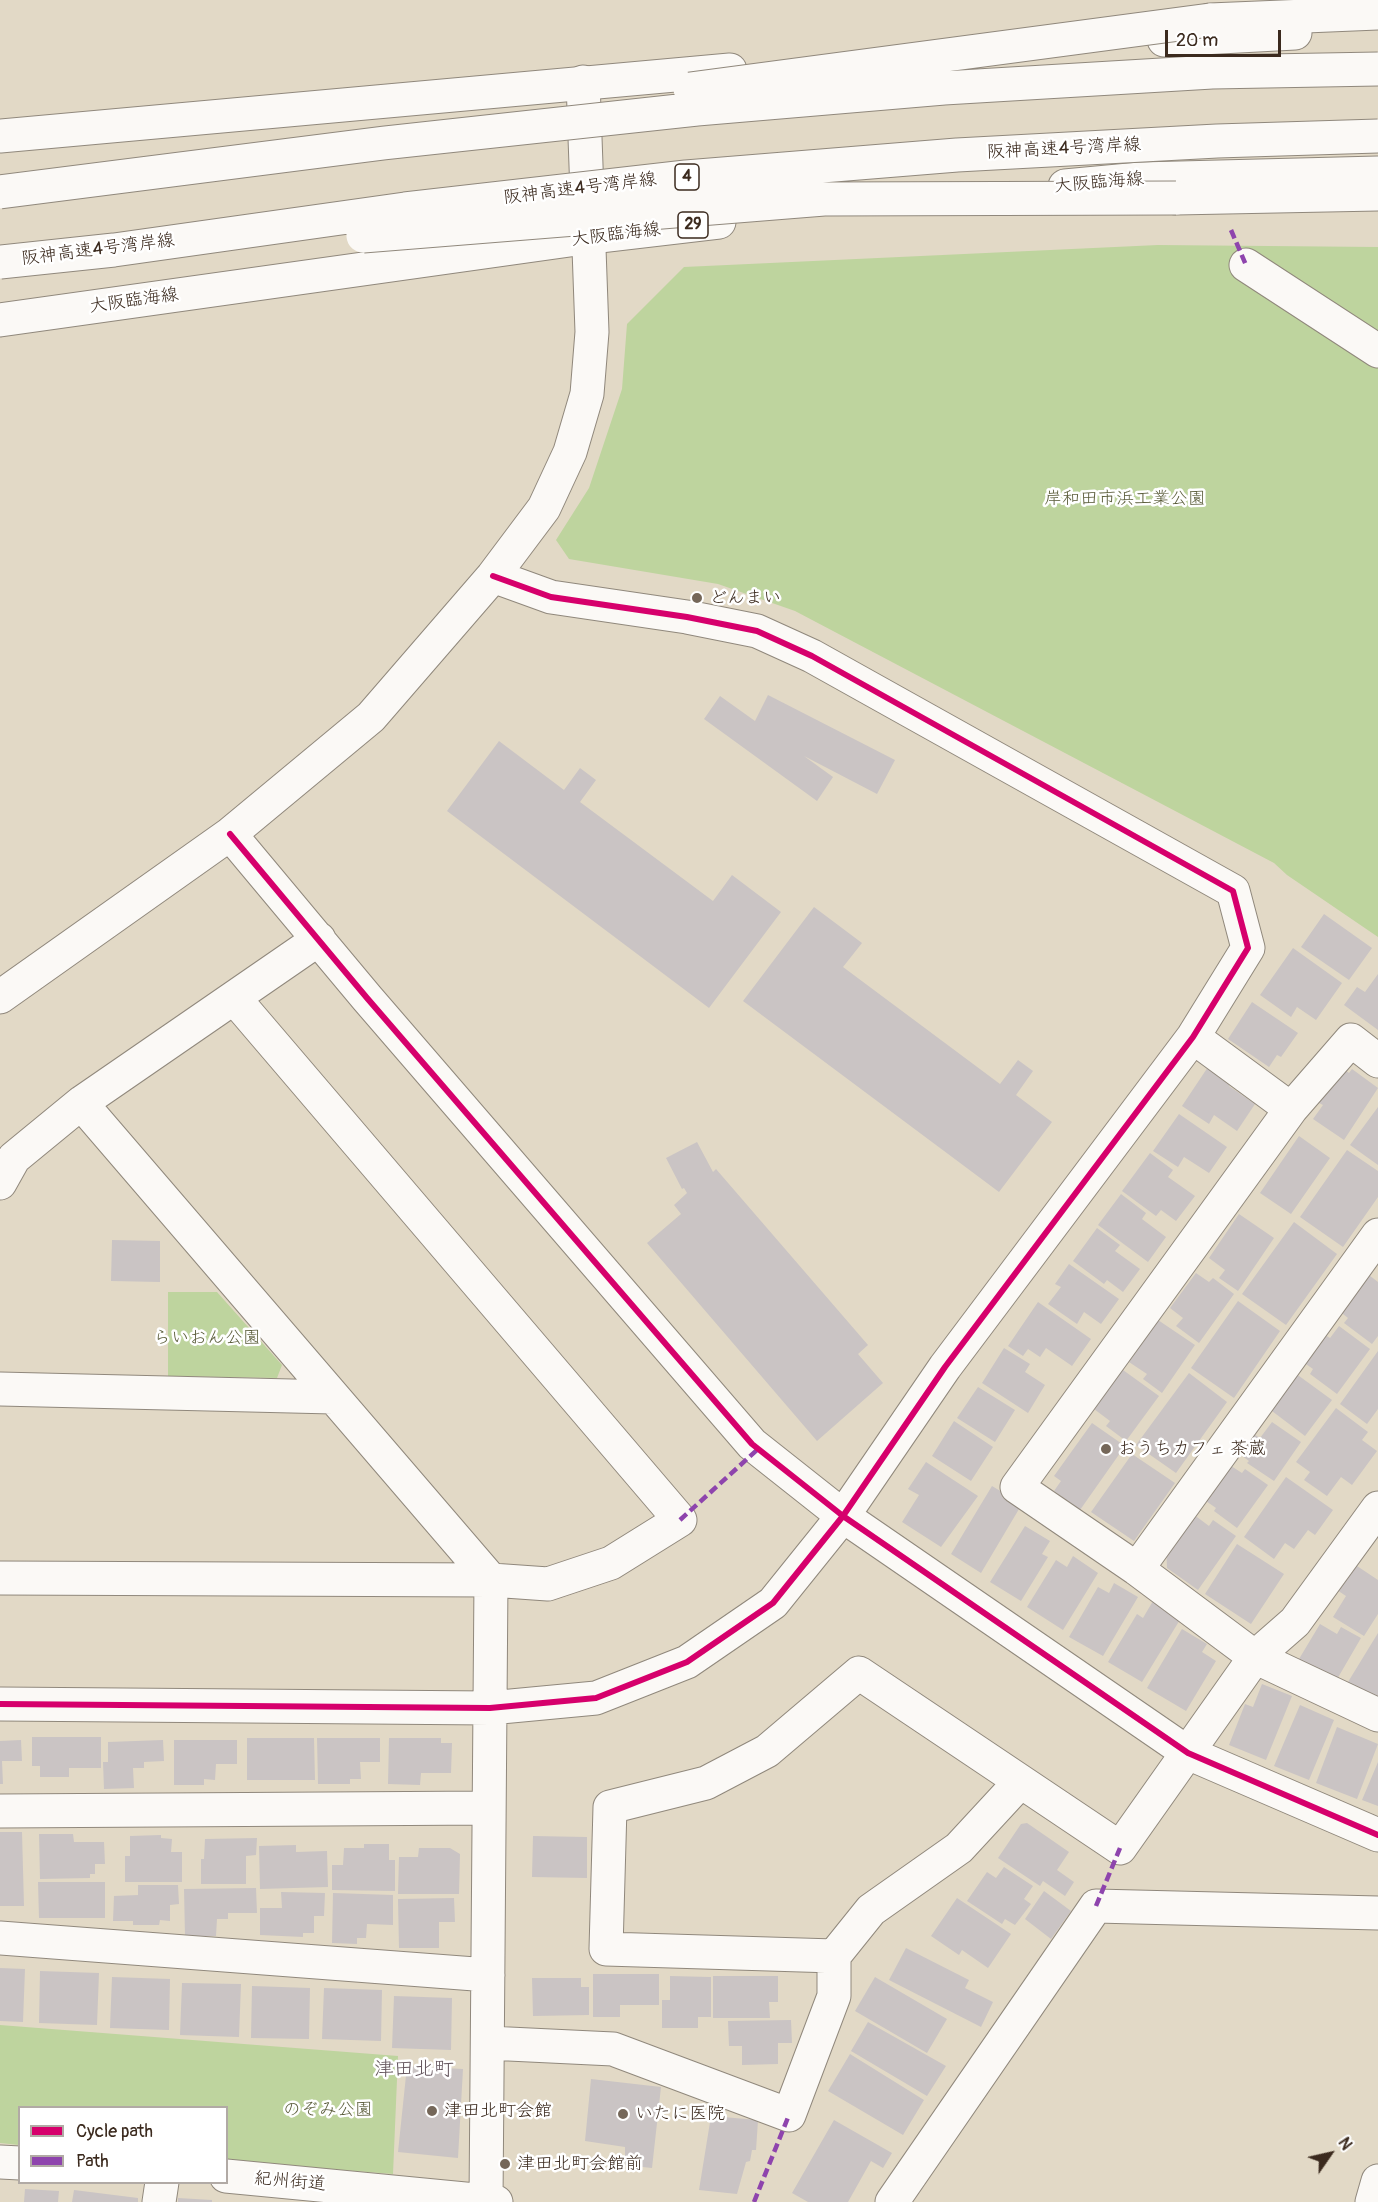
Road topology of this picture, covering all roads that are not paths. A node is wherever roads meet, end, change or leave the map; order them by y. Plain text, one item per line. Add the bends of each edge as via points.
1 (1378, 12) edge
2 (1378, 29) edge
3 (1378, 69) edge
4 (584, 82) junction
5 (11, 134) edge
6 (1378, 136) edge
7 (384, 143) junction
8 (1378, 173) edge
9 (0, 192) edge
10 (1378, 194) edge
11 (930, 199) junction
12 (591, 237) junction
13 (114, 250) junction
14 (0, 262) edge
15 (1246, 265) dead end
16 (6, 319) edge
17 (1378, 351) edge
18 (493, 576) junction
19 (230, 834) junction
20 (319, 939) junction
21 (0, 997) edge
22 (235, 999) junction
23 (1193, 1037) junction
24 (1378, 1062) edge
25 (81, 1103) junction
26 (1291, 1109) junction
27 (0, 1183) edge
28 (1378, 1235) edge
29 (0, 1389) edge
30 (333, 1397) junction
31 (1378, 1508) edge
32 (843, 1516) junction
33 (1137, 1569) junction
34 (0, 1578) edge
35 (491, 1580) junction
36 (1255, 1658) junction
37 (0, 1704) edge
38 (490, 1708) junction
39 (1378, 1715) edge
40 (1188, 1753) junction
41 (1020, 1782) junction
42 (489, 1808) junction
43 (0, 1811) edge
44 (1378, 1835) edge
45 (1378, 1913) edge
46 (0, 1938) edge
47 (834, 1956) junction
48 (488, 1976) junction
49 (488, 2043) junction
50 (0, 2162) edge
51 (18, 2163) edge
52 (228, 2176) edge
53 (1378, 2181) edge
54 (162, 2184) edge
55 (491, 2201) edge
56 (159, 2202) edge
57 (892, 2202) edge
58 (1372, 2202) edge

1 - 7 main road, bridge via 1198,21 648,94
2 - 4 main road via 843,60
3 - 7 main road, bridge via 1212,72 944,88 697,109
4 - 5 main road
4 - 12 main road
6 - 13 main road, 阪神高速4号湾岸線 / 4, bridge via 957,155 686,177 405,209
7 - 9 main road, bridge
8 - 11 main road, 大阪臨海線 / 29 via 1140,179
10 - 11 main road, 4, bridge
11 - 12 main road, 大阪臨海線 / 29
11 - 13 main road, 4, bridge via 824,199 357,236
12 - 16 main road, 大阪臨海線 / 29
12 - 18 main road via 592,332 587,394 570,452 544,508
13 - 14 main road, 阪神高速4号湾岸線 / 4, bridge
15 - 17 main road
18 - 19 main road via 371,717
18 - 23 main road via 551,597 757,631 812,656 1233,891 1248,948
19 - 20 main road
19 - 21 main road
20 - 22 main road
20 - 32 main road via 752,1444
22 - 25 main road
22 - 35 main road via 680,1520 611,1563 548,1584
23 - 26 main road
23 - 32 main road via 945,1367
24 - 26 main road via 1351,1040
25 - 27 main road via 14,1158
25 - 30 main road
26 - 33 main road via 1017,1487
28 - 33 main road
29 - 30 main road
30 - 35 main road
31 - 36 main road via 1295,1622
32 - 38 main road via 772,1603 687,1662 596,1698
32 - 40 main road
33 - 36 main road
34 - 35 main road
35 - 38 main road
36 - 39 main road
36 - 40 main road
37 - 38 main road
38 - 42 main road
40 - 41 main road via 1120,1848
40 - 44 main road
41 - 47 main road via 959,1848 871,1910
41 - 47 main road via 859,1673 767,1751 706,1783 610,1807 606,1948
42 - 43 main road
42 - 48 main road
45 - 57 main road via 1096,1906
46 - 48 main road
47 - 49 main road via 834,1996 789,2115 613,2049
48 - 49 main road
49 - 55 main road
50 - 51 main road
52 - 55 main road, 紀州街道
53 - 58 main road
54 - 56 main road

